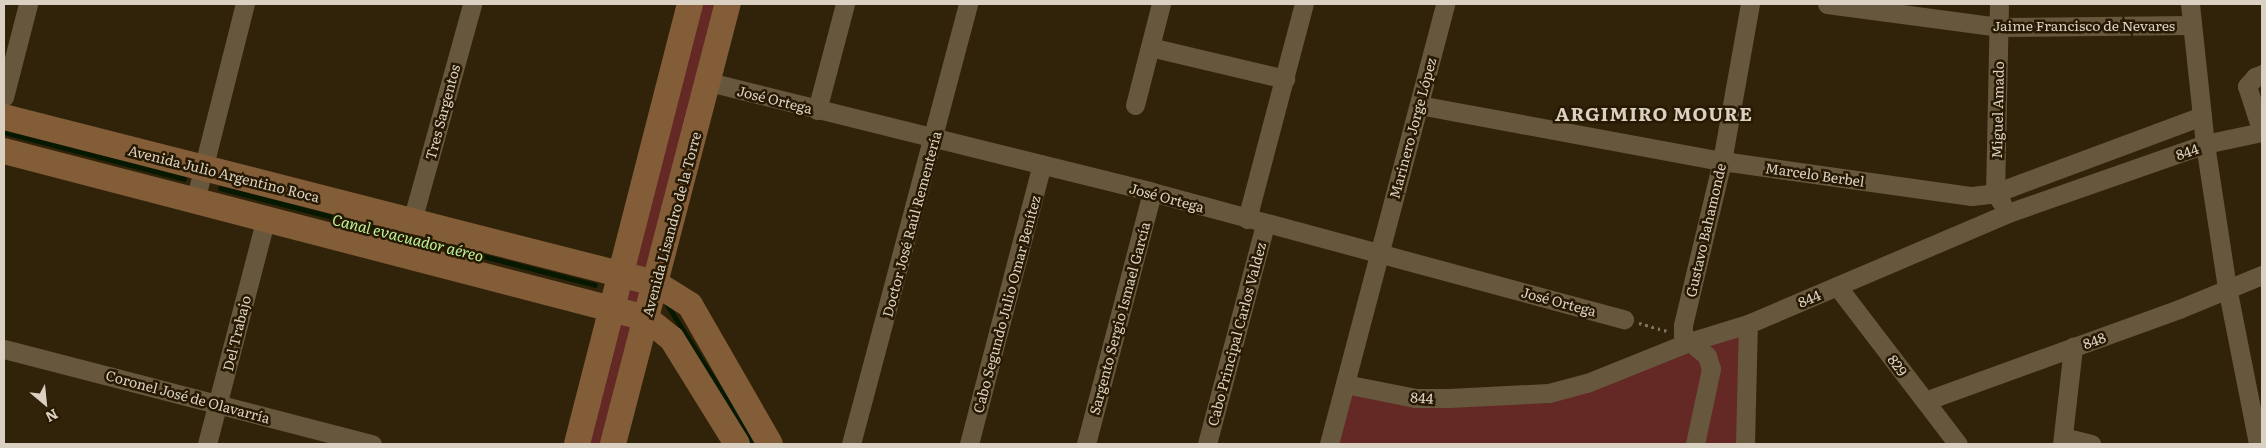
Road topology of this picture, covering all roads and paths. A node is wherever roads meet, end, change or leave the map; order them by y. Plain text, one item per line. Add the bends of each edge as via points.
1 (28, 4) edge
2 (245, 4) edge
3 (472, 4) edge
4 (690, 4) edge
5 (728, 4) edge
6 (845, 4) edge
7 (968, 4) edge
8 (1161, 4) edge
9 (1304, 4) edge
10 (1445, 4) edge
11 (1750, 4) edge
12 (1827, 4) edge
13 (1999, 4) edge
14 (2190, 4) edge
15 (2192, 24) junction
16 (2000, 27) junction
17 (1150, 47) junction
18 (2262, 74) edge
19 (1285, 79) junction
20 (708, 82) junction
21 (4, 97) edge
22 (1135, 105) dead end
23 (1419, 105) junction
24 (817, 110) junction
25 (2202, 116) junction
26 (4, 117) edge
27 (2262, 132) edge
28 (936, 136) junction
29 (2205, 144) junction
30 (4, 151) edge
31 (1722, 161) junction
32 (1042, 164) junction
33 (203, 168) junction
34 (1152, 192) junction
35 (1995, 193) junction
36 (195, 201) junction
37 (2008, 213) junction
38 (265, 221) junction
39 (412, 221) junction
40 (1256, 222) junction
41 (1378, 252) junction
42 (621, 274) junction
43 (2262, 275) edge
44 (655, 283) junction
45 (1837, 286) junction
46 (2228, 287) junction
47 (612, 309) junction
48 (646, 318) junction
49 (1624, 319) joint
50 (1748, 324) junction
51 (1686, 339) junction
52 (2073, 347) junction
53 (4, 348) edge
54 (1345, 384) junction
55 (2256, 391) edge
56 (1925, 401) junction
57 (218, 404) junction
58 (2062, 441) edge
59 (207, 444) edge
60 (372, 444) edge
61 (577, 444) edge
62 (613, 444) edge
63 (737, 444) edge
64 (770, 444) edge
65 (852, 444) edge
66 (969, 444) edge
67 (1086, 444) edge
68 (1208, 444) edge
69 (1329, 444) edge
70 (1695, 444) edge
71 (1745, 444) edge
72 (1958, 444) edge
73 (2091, 444) edge
74 (2258, 444) edge

1 - 21 street
2 - 33 street
3 - 39 street, Tres Sargentos
4 - 42 main road
5 - 20 main road, Avenida Lisandro de la Torre
6 - 24 street
7 - 28 street, Doctor José Raúl Rementería
8 - 17 street
9 - 19 street, Cabo Principal Carlos Valdez
10 - 23 street, Marinero Jorge López
11 - 31 street, Gustavo Bahamonde
12 - 16 street, Jaime Francisco de Nevares
13 - 16 street, Miguel Amado
14 - 15 street
15 - 16 street, Jaime Francisco de Nevares
15 - 25 street
16 - 35 street, Miguel Amado
17 - 19 street
17 - 22 street
18 - 27 street via 2255,76 2246,86
19 - 40 street, Cabo Principal Carlos Valdez
20 - 24 street, José Ortega
20 - 44 main road, Avenida Lisandro de la Torre
23 - 31 street, Marcelo Berbel
23 - 41 street, Marinero Jorge López
24 - 28 street, José Ortega
25 - 29 street
25 - 35 street, Marcelo Berbel
26 - 33 main road, Avenida Julio Argentino Roca
27 - 29 street, 844
28 - 32 street, José Ortega
28 - 65 street, Doctor José Raúl Rementería
29 - 37 street, 844
29 - 46 street
30 - 36 main road
31 - 35 street, Marcelo Berbel via 1972,196
31 - 51 street, Gustavo Bahamonde
32 - 34 street, José Ortega
32 - 66 street, Cabo Segundo Julio Omar Benítez
33 - 36 street
33 - 39 main road, Avenida Julio Argentino Roca
34 - 40 street, José Ortega
34 - 67 street, Sargento Sergio Ismael García
35 - 37 street
36 - 38 main road
37 - 45 street, 844
38 - 47 main road
38 - 57 street, Del Trabajo
39 - 42 main road, Avenida Julio Argentino Roca
40 - 41 street, José Ortega
40 - 68 street, Cabo Principal Carlos Valdez
41 - 49 street, José Ortega
41 - 54 street, Marinero Jorge López
42 - 44 main road, Avenida Julio Argentino Roca
42 - 47 main road
43 - 46 street, 848
44 - 48 main road, Avenida Lisandro de la Torre
44 - 64 main road, Avenida Julio Argentino Roca via 690,305
45 - 50 street, 844
45 - 56 street, 829
46 - 52 street, 848 via 2179,309
46 - 55 street
47 - 48 main road
47 - 61 main road
48 - 62 main road, Avenida Lisandro de la Torre
48 - 63 main road via 672,339
49 - 51 path
50 - 51 street, 844
50 - 71 street
51 - 54 street, 844 via 1587,383 1549,393 1415,398
51 - 70 street via 1707,356 1711,370
52 - 56 street, 848
52 - 58 street
53 - 57 street, Coronel José de Olavarría
54 - 69 street, Marinero Jorge López
55 - 74 street
56 - 72 street, 829
57 - 59 street, Del Trabajo
57 - 60 street, Coronel José de Olavarría
58 - 73 street

